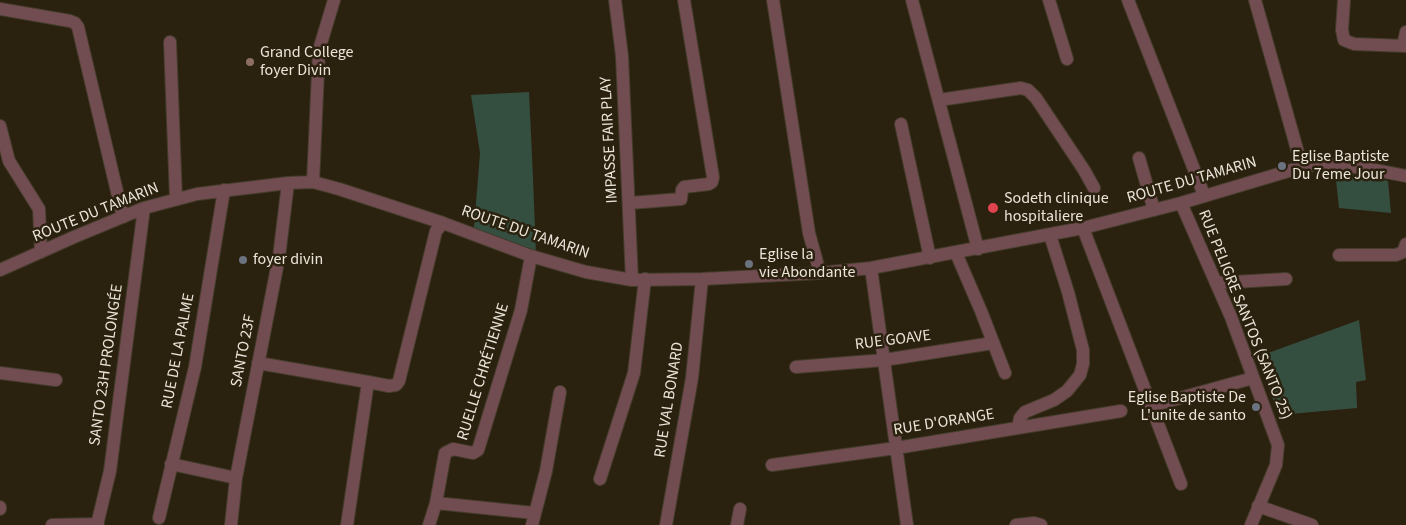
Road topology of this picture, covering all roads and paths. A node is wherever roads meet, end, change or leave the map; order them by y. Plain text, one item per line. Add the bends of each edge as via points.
1 (334, 0) edge
2 (615, 0) edge
3 (684, 0) edge
4 (774, 0) edge
5 (912, 0) edge
6 (1049, 0) edge
7 (1128, 0) edge
8 (1256, 0) edge
9 (1344, 0) edge
10 (0, 9) edge
11 (1406, 32) edge
12 (170, 42) dead end
13 (1405, 46) edge
14 (1067, 59) dead end
15 (939, 100) junction
16 (901, 124) dead end
17 (0, 126) edge
18 (1139, 158) dead end
19 (4, 162) edge
20 (1302, 167) junction
21 (1406, 176) edge
22 (288, 182) junction
23 (313, 182) junction
24 (1094, 188) dead end
25 (224, 190) junction
26 (1204, 195) junction
27 (176, 199) junction
28 (630, 203) junction
29 (1181, 203) junction
30 (144, 208) junction
31 (1154, 210) junction
32 (123, 217) junction
33 (443, 223) junction
34 (1083, 228) junction
35 (1050, 235) junction
36 (1406, 244) edge
37 (978, 249) junction
38 (41, 252) junction
39 (956, 253) junction
40 (1339, 255) dead end
41 (531, 256) junction
42 (930, 258) junction
43 (871, 268) junction
44 (0, 270) edge
45 (820, 274) junction
46 (646, 279) junction
47 (702, 279) junction
48 (632, 280) junction
49 (1286, 280) dead end
50 (1216, 283) junction
51 (993, 343) junction
52 (884, 360) junction
53 (258, 363) junction
54 (796, 367) dead end
55 (1005, 373) dead end
56 (0, 374) edge
57 (1253, 378) junction
58 (56, 380) dead end
59 (368, 382) junction
60 (560, 392) dead end
61 (1151, 406) junction
62 (1120, 411) dead end
63 (1018, 428) junction
64 (896, 448) junction
65 (171, 464) junction
66 (772, 465) dead end
67 (236, 478) junction
68 (600, 479) dead end
69 (1181, 484) dead end
70 (436, 503) junction
71 (1258, 506) junction
72 (740, 509) dead end
73 (159, 518) dead end
74 (533, 519) edge
75 (52, 525) edge
76 (98, 525) edge
77 (231, 525) edge
78 (347, 525) edge
79 (429, 525) edge
80 (666, 525) edge
81 (737, 525) edge
82 (907, 525) edge
83 (1016, 525) edge
84 (1041, 525) edge
85 (1251, 525) edge
86 (1312, 525) edge

1 - 23 street via 319,50
2 - 28 street, IMPASSE FAIR PLAY via 622,56
3 - 28 street via 712,182 684,187 682,199
4 - 45 street via 809,233
5 - 15 street
6 - 14 street
7 - 26 street
8 - 20 street
9 - 13 street via 1344,40 1354,44
10 - 32 street via 70,21 78,27
11 - 13 street
12 - 27 street
15 - 24 street via 1021,88 1028,90
15 - 37 street
16 - 42 street
17 - 19 street
18 - 31 street
19 - 38 street via 39,209
20 - 21 street, ROUTE DU TAMARIN via 1325,163
20 - 26 street, ROUTE DU TAMARIN
22 - 23 street, ROUTE DU TAMARIN
22 - 25 street, ROUTE DU TAMARIN
22 - 53 street, SANTO 23F via 279,257
23 - 33 street, ROUTE DU TAMARIN
25 - 27 street, ROUTE DU TAMARIN
25 - 65 street, RUE DE LA PALME via 195,367
26 - 29 street, ROUTE DU TAMARIN
27 - 30 street, ROUTE DU TAMARIN
28 - 48 street, IMPASSE FAIR PLAY
29 - 31 street, ROUTE DU TAMARIN
29 - 50 street, RUE PELIGRE SANTOS (SANTO 25)
30 - 32 street, ROUTE DU TAMARIN
30 - 76 street, SANTO 23H PROLONGÉE via 110,471
31 - 34 street, ROUTE DU TAMARIN
32 - 38 street, ROUTE DU TAMARIN
33 - 41 street, ROUTE DU TAMARIN
33 - 59 street via 436,231 399,381 389,386
34 - 35 street, ROUTE DU TAMARIN
34 - 61 street
35 - 37 street, ROUTE DU TAMARIN
35 - 63 street via 1083,350 1083,364 1080,375 1067,391 1025,412
36 - 40 street via 1404,252 1396,255
37 - 39 street, ROUTE DU TAMARIN
38 - 44 street, ROUTE DU TAMARIN
39 - 42 street, ROUTE DU TAMARIN
39 - 51 street
41 - 48 street, ROUTE DU TAMARIN via 586,272
41 - 70 street, RUELLE CHRÉTIENNE via 521,310 478,450 473,453 452,450 445,453
42 - 43 street, ROUTE DU TAMARIN
43 - 45 street, ROUTE DU TAMARIN
43 - 52 street
45 - 47 street, ROUTE DU TAMARIN
46 - 47 street, ROUTE DU TAMARIN
46 - 48 street, ROUTE DU TAMARIN
46 - 68 street via 634,373
47 - 80 street, RUE VAL BONARD via 692,378
49 - 50 street
50 - 57 street, RUE PELIGRE SANTOS (SANTO 25)
51 - 52 street, RUE GOAVE
51 - 55 street
52 - 54 street, RUE GOAVE
52 - 64 street
53 - 59 street
53 - 67 street, SANTO 23F
56 - 58 street
57 - 61 street
57 - 71 street, RUE PELIGRE SANTOS (SANTO 25) via 1278,445 1276,465
59 - 78 street
60 - 74 street via 546,471
61 - 69 street
62 - 63 street, RUE D'ORANGE
63 - 64 street, RUE D'ORANGE
64 - 66 street, RUE D'ORANGE
64 - 82 street
65 - 67 street
65 - 73 street, RUE DE LA PALME
67 - 77 street, SANTO 23F
70 - 74 street
70 - 79 street, RUELLE CHRÉTIENNE
71 - 85 street, RUE PELIGRE SANTOS (SANTO 25)
71 - 86 street
72 - 81 street
75 - 76 street
83 - 84 street

